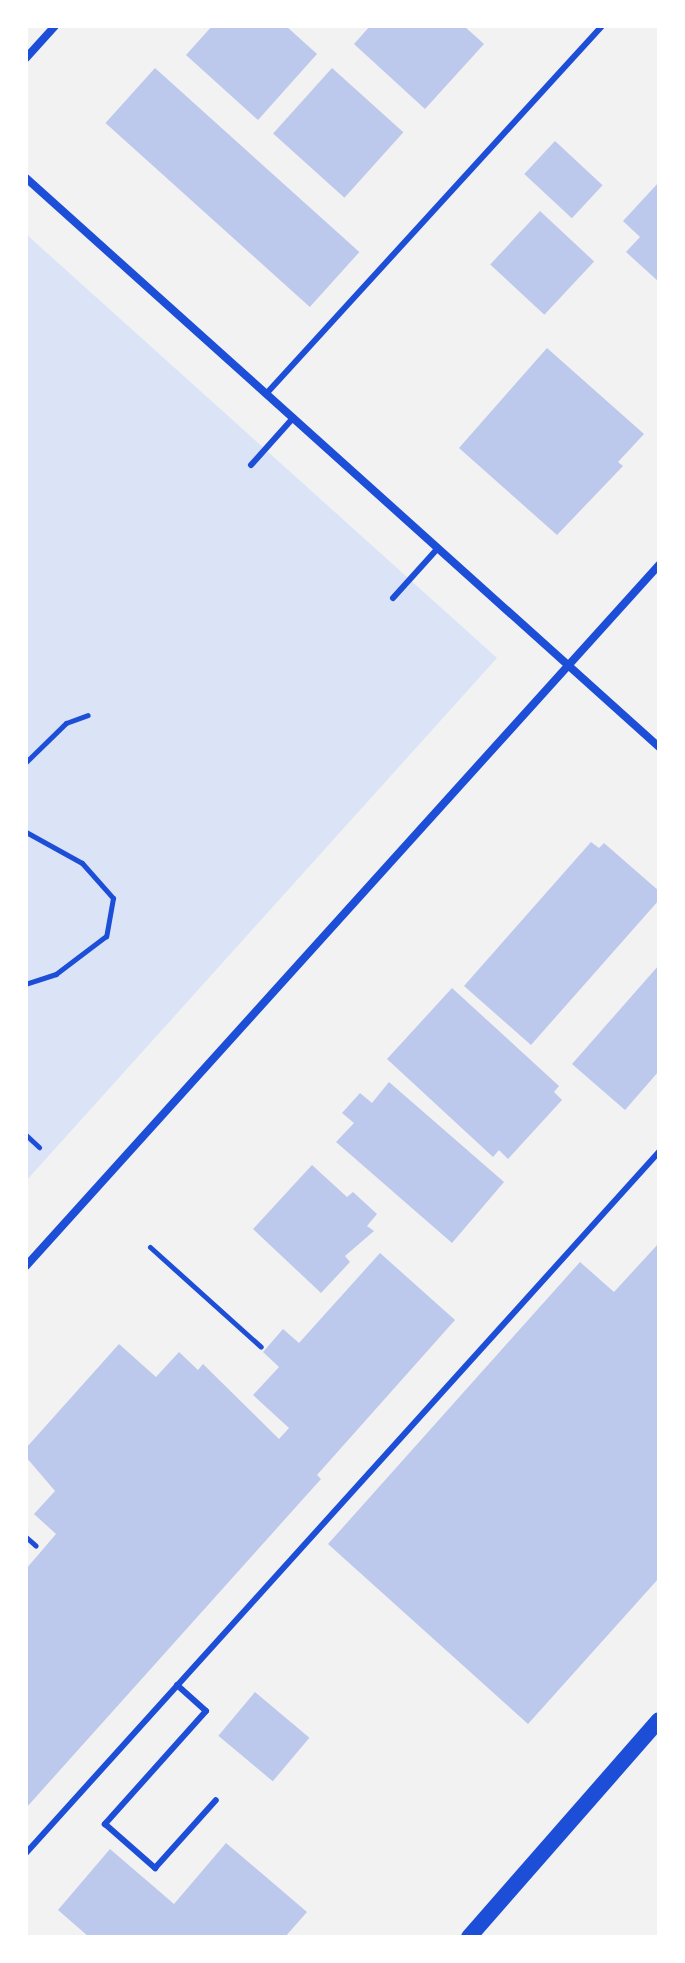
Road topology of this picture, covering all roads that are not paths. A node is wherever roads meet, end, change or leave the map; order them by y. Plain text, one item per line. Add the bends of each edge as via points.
1 (55, 26) edge
2 (602, 26) edge
3 (26, 58) edge
4 (26, 178) edge
5 (266, 394) junction
6 (294, 417) junction
7 (251, 465) dead end
8 (438, 548) junction
9 (659, 565) edge
10 (393, 598) dead end
11 (568, 663) junction
12 (659, 747) edge
13 (659, 1152) edge
14 (26, 1266) edge
15 (177, 1685) junction
16 (659, 1720) edge
17 (216, 1800) dead end
18 (26, 1853) edge
19 (469, 1937) edge

1 - 3 street
2 - 5 lane
4 - 5 street
5 - 6 street
6 - 7 lane
6 - 8 street
8 - 10 lane
8 - 11 street
9 - 11 street
11 - 12 street
11 - 14 street
13 - 15 lane
15 - 17 lane via 206,1711 105,1824 155,1868
15 - 18 lane
16 - 19 main road

